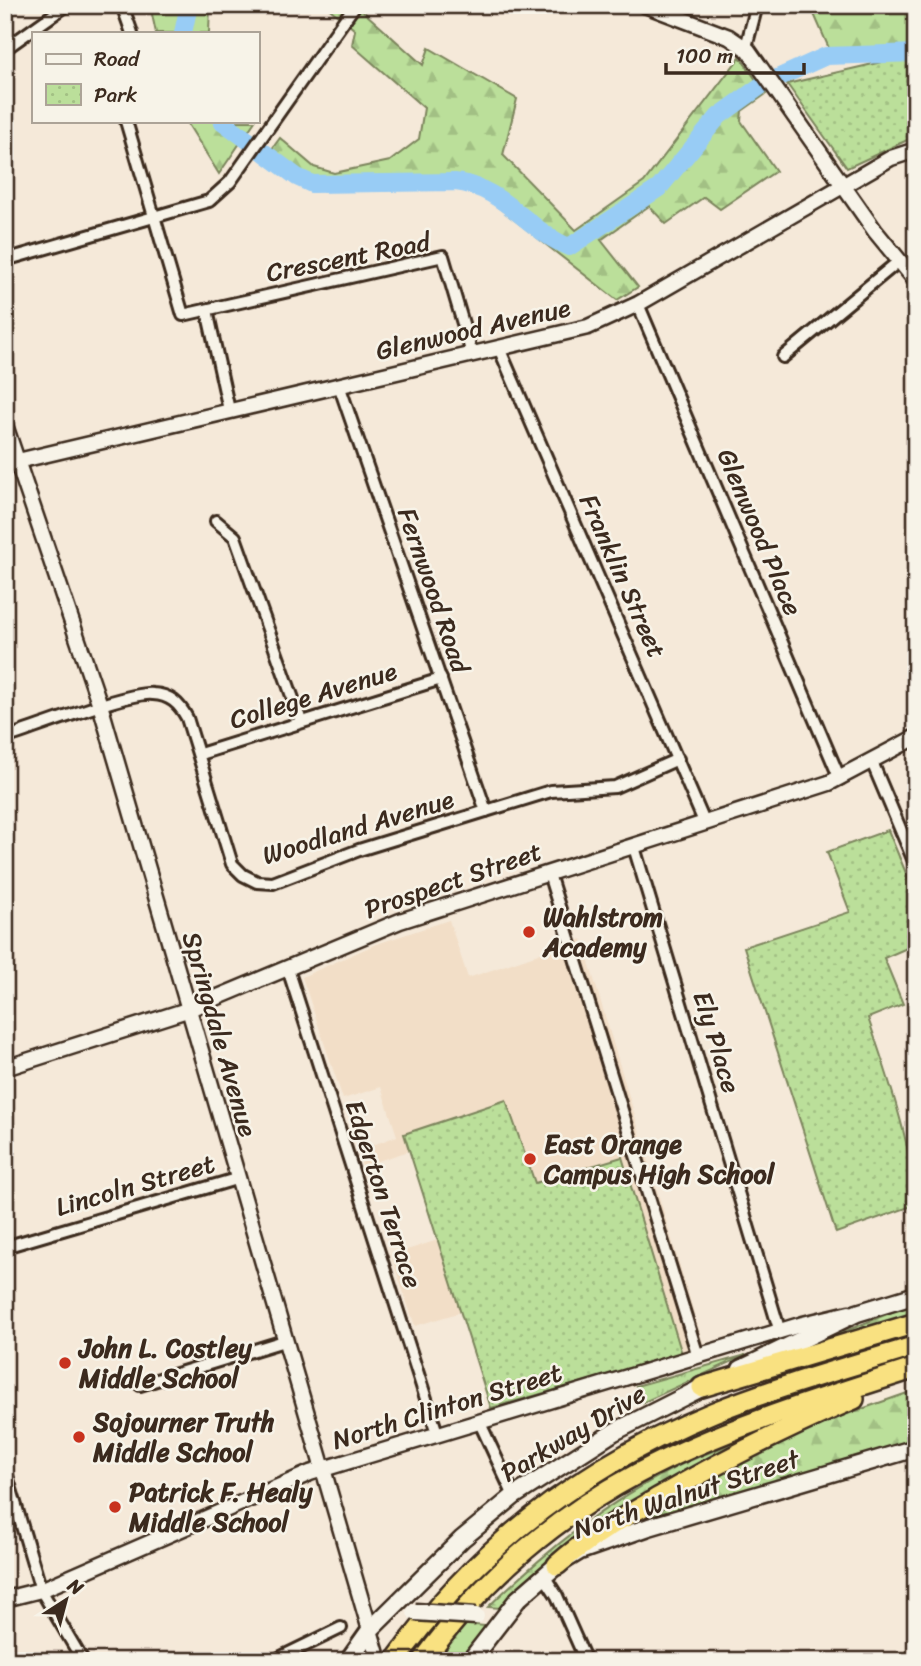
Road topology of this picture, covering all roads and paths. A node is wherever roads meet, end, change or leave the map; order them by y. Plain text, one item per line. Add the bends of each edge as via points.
1 (67, 5) edge
2 (122, 5) edge
3 (355, 5) edge
4 (645, 5) edge
5 (760, 6) edge
6 (132, 32) edge
7 (746, 47) junction
8 (5, 49) edge
9 (126, 122) edge
10 (916, 150) edge
11 (844, 186) junction
12 (156, 217) junction
13 (5, 260) edge
14 (899, 261) junction
15 (916, 281) edge
16 (638, 304) junction
17 (207, 310) junction
18 (499, 348) junction
19 (472, 354) junction
20 (783, 357) dead end
21 (339, 385) junction
22 (229, 410) junction
23 (5, 425) edge
24 (11, 462) edge
25 (216, 521) dead end
26 (441, 679) junction
27 (100, 708) junction
28 (301, 721) junction
29 (916, 737) edge
30 (5, 738) edge
31 (200, 754) junction
32 (678, 759) junction
33 (872, 762) junction
34 (840, 779) junction
35 (486, 811) junction
36 (705, 824) junction
37 (634, 847) junction
38 (916, 866) edge
39 (549, 874) junction
40 (288, 969) junction
41 (187, 1010) junction
42 (5, 1068) edge
43 (236, 1179) junction
44 (5, 1247) edge
45 (916, 1295) edge
46 (867, 1309) junction
47 (916, 1323) edge
48 (780, 1332) junction
49 (284, 1341) junction
50 (916, 1346) edge
51 (698, 1356) junction
52 (916, 1368) edge
53 (916, 1374) edge
54 (140, 1385) dead end
55 (702, 1387) junction
56 (479, 1421) junction
57 (437, 1433) junction
58 (916, 1448) edge
59 (5, 1469) edge
60 (321, 1469) junction
61 (514, 1496) junction
62 (551, 1571) junction
63 (418, 1583) junction
64 (41, 1590) junction
65 (5, 1599) edge
66 (505, 1613) junction
67 (341, 1628) dead end
68 (370, 1630) junction
69 (384, 1659) edge
70 (83, 1661) edge
71 (273, 1661) edge
72 (348, 1661) edge
73 (423, 1661) edge
74 (470, 1661) edge
75 (586, 1661) edge

1 - 8 street
2 - 6 street
3 - 12 street via 217,196
4 - 7 street
5 - 7 street
7 - 11 street
9 - 12 street
10 - 11 street, Glenwood Avenue via 891,158
11 - 14 street
11 - 16 street, Glenwood Avenue
12 - 13 street
12 - 17 street via 183,315
14 - 15 street
14 - 20 street
16 - 18 street, Glenwood Avenue via 588,327
16 - 34 street, Glenwood Place
17 - 19 street, Crescent Road via 443,256
17 - 22 street
18 - 19 street, Glenwood Avenue
18 - 32 street, Franklin Street
19 - 21 street, Glenwood Avenue
21 - 22 street, Glenwood Avenue
21 - 26 street, Fernwood Road
22 - 24 street, Glenwood Avenue
23 - 24 street, Springdale Avenue
24 - 27 street, Springdale Avenue
25 - 28 street via 235,537
26 - 28 street, College Avenue
26 - 35 street, Fernwood Road
27 - 30 street, Woodland Avenue
27 - 31 street, Woodland Avenue via 150,693 167,696 179,704
27 - 41 street, Springdale Avenue
28 - 31 street, College Avenue
29 - 33 street, Prospect Street
31 - 35 street, Woodland Avenue via 232,864 257,882 290,878 359,850
32 - 35 street, Woodland Avenue via 615,787 551,791
32 - 36 street, Franklin Street
33 - 34 street, Prospect Street
33 - 38 street
34 - 36 street, Prospect Street
36 - 37 street, Prospect Street
37 - 39 street, Prospect Street
37 - 48 street, Ely Place
39 - 40 street, Prospect Street via 400,921
39 - 51 street
40 - 41 street, Prospect Street
40 - 57 street, Edgerton Terrace
41 - 42 street, Prospect Street
41 - 43 street, Springdale Avenue
43 - 44 street, Lincoln Street
43 - 49 street, Springdale Avenue
45 - 46 main road, North Clinton Street
46 - 48 street, North Clinton Street
46 - 55 main road, Parkway Drive
47 - 55 highway
48 - 51 street, North Clinton Street
49 - 54 street
49 - 60 street, Springdale Avenue
50 - 69 highway via 738,1403 608,1463 498,1544
51 - 56 street, North Clinton Street
52 - 73 highway via 739,1426 620,1482 515,1559 468,1605
53 - 62 highway via 792,1427 695,1476 597,1533
55 - 61 main road, Parkway Drive via 614,1432
56 - 57 street, North Clinton Street
56 - 61 street
57 - 60 street, North Clinton Street
58 - 62 main road, North Walnut Street via 649,1527 588,1548
59 - 64 street
60 - 64 street, North Clinton Street
60 - 68 street, Springdale Avenue
61 - 63 main road, Parkway Drive via 461,1539
62 - 66 main road, North Walnut Street
62 - 75 street
63 - 66 main road, bridge via 408,1601 415,1612 495,1617
63 - 68 main road, Parkway Drive
64 - 65 street, North Clinton Street
64 - 70 street
66 - 74 main road, North Walnut Street
67 - 71 street
68 - 69 street, Springdale Avenue
68 - 72 main road, Parkway Drive

